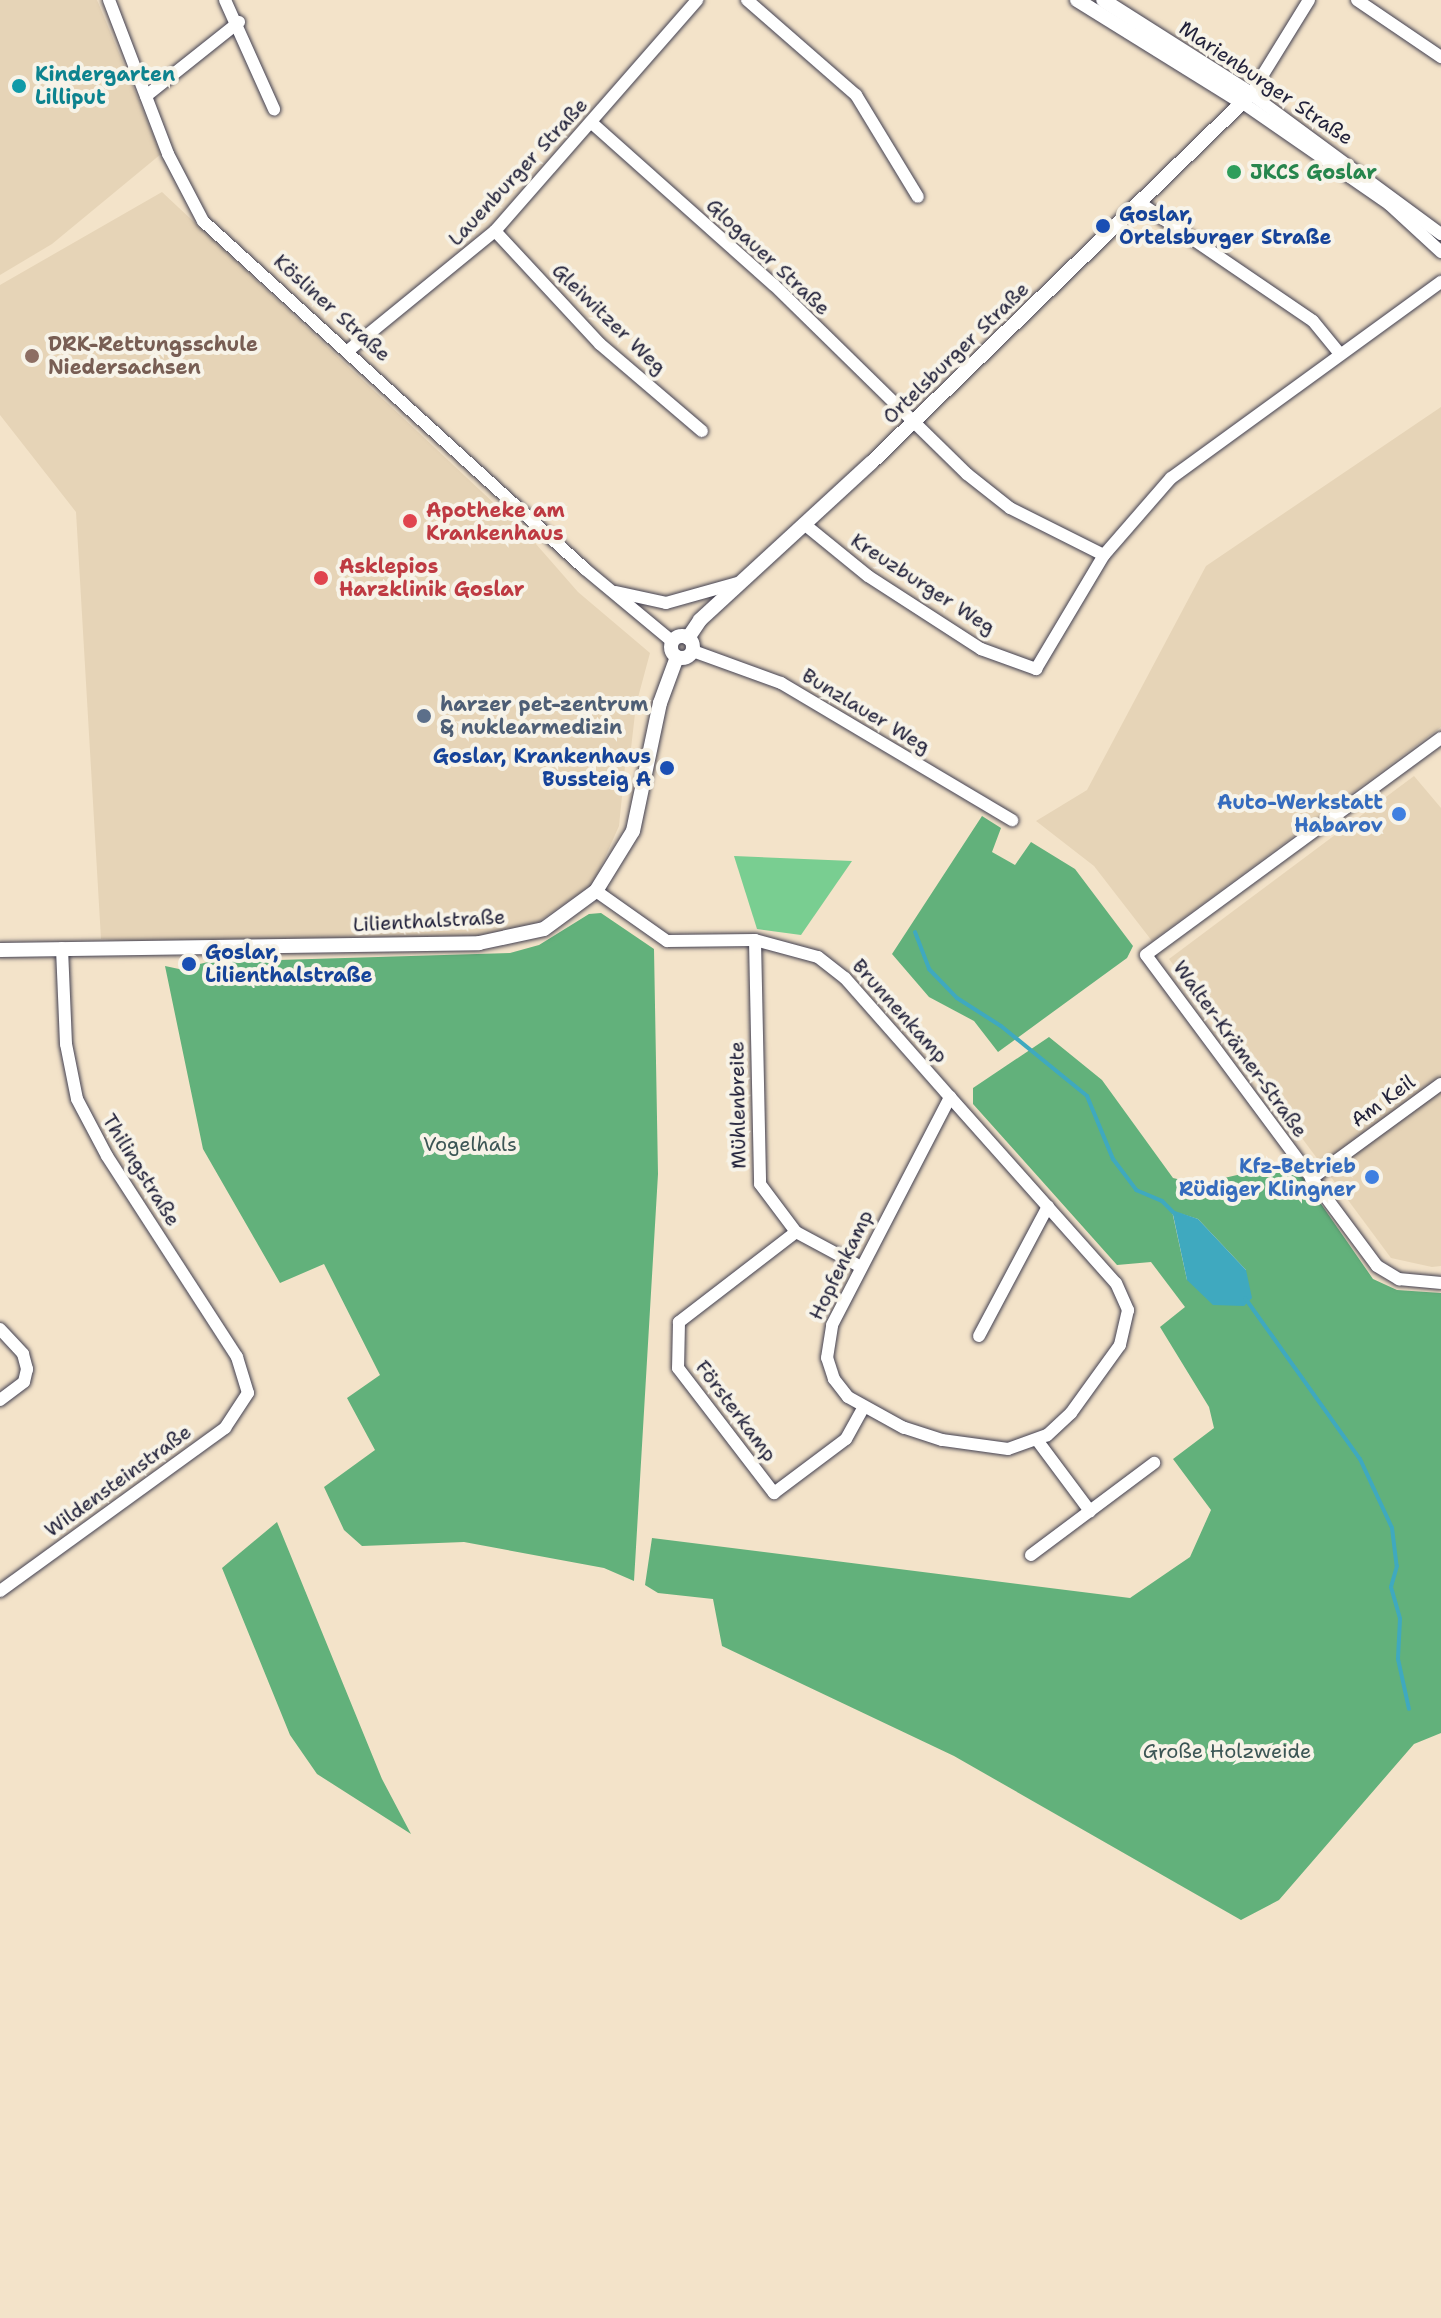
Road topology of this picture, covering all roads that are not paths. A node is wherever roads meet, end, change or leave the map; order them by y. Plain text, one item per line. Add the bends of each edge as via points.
1 (109, 0) edge
2 (225, 0) edge
3 (697, 0) edge
4 (747, 0) edge
5 (1077, 0) edge
6 (1103, 0) edge
7 (1309, 0) edge
8 (1357, 0) edge
9 (239, 22) junction
10 (1441, 57) edge
11 (146, 96) junction
12 (1247, 98) junction
13 (274, 109) dead end
14 (593, 124) junction
15 (918, 197) dead end
16 (1140, 203) junction
17 (495, 231) junction
18 (1441, 234) edge
19 (1441, 252) edge
20 (1441, 282) edge
21 (349, 350) junction
22 (1340, 354) junction
23 (915, 421) junction
24 (702, 431) dead end
25 (804, 524) junction
26 (1104, 555) junction
27 (744, 580) junction
28 (610, 590) junction
29 (673, 642) junction
30 (690, 645) junction
31 (677, 657) junction
32 (1441, 738) edge
33 (1012, 820) dead end
34 (596, 891) junction
35 (755, 940) junction
36 (62, 948) junction
37 (0, 950) edge
38 (1441, 1084) edge
39 (950, 1097) junction
40 (1311, 1179) junction
41 (1048, 1206) junction
42 (796, 1232) junction
43 (861, 1267) junction
44 (1441, 1283) edge
45 (0, 1329) edge
46 (979, 1336) dead end
47 (248, 1393) joint
48 (0, 1400) edge
49 (863, 1408) junction
50 (1037, 1440) junction
51 (1154, 1463) dead end
52 (1090, 1511) junction
53 (1031, 1555) dead end
54 (0, 1591) edge

1 - 11 street, Kösliner Straße
2 - 9 street
3 - 14 street, Lauenburger Straße
4 - 15 street via 856,95
5 - 12 street, Marienburger Straße
6 - 12 street, Marienburger Straße
7 - 12 street
8 - 10 street
9 - 11 street
9 - 13 street
11 - 21 street, Kösliner Straße via 168,154 203,221
12 - 16 street, Ortelsburger Straße
12 - 18 street, Marienburger Straße
12 - 19 street, Marienburger Straße via 1389,204
14 - 17 street, Lauenburger Straße
14 - 23 street, Glogauer Straße via 774,285 854,369
16 - 22 street via 1313,321
16 - 23 street, Ortelsburger Straße
17 - 21 street, Lauenburger Straße
17 - 24 street, Gleiwitzer Weg via 600,344
20 - 22 street
21 - 28 street, Kösliner Straße
22 - 26 street via 1181,470
23 - 25 street, Ortelsburger Straße
23 - 26 street, Glogauer Straße via 1010,508
25 - 26 street, Kreuzburger Weg via 868,576 981,649 1036,669
25 - 27 street, Ortelsburger Straße
27 - 28 street, Kösliner Straße via 666,603
27 - 30 street, Ortelsburger Straße
28 - 29 street, Kösliner Straße
29 - 30 street
29 - 31 street
30 - 31 street
30 - 33 street, Bunzlauer Weg via 781,683
31 - 34 street, Lilienthalstraße via 660,703 633,831
32 - 40 street, Walter-Krämer-Straße via 1146,955
34 - 35 street, Brunnenkamp via 658,938
34 - 36 street, Lilienthalstraße via 544,929 479,943
35 - 39 street, Brunnenkamp via 800,949 832,967
35 - 42 street, Mühlenbreite via 760,1184
36 - 37 street, Lilienthalstraße
36 - 47 street, Thilingstraße via 66,1044 77,1099 107,1156 237,1357
38 - 40 street, Am Keil
39 - 41 street, Hopfenkamp
39 - 43 street, Hopfenkamp
40 - 44 street, Walter-Krämer-Straße via 1377,1266 1399,1279
41 - 46 street
41 - 50 street, Hopfenkamp via 1122,1292 1128,1321 1120,1345 1071,1413
42 - 43 street, Mühlenbreite
42 - 49 street, Försterkamp via 679,1322 678,1368 774,1493 846,1439
43 - 49 street, Hopfenkamp via 832,1325 827,1347 834,1379
45 - 48 street via 23,1354 27,1369 24,1382
47 - 54 street, Wildensteinstraße via 225,1428
49 - 50 street, Hopfenkamp via 942,1440 1008,1449
50 - 52 street
51 - 52 street
52 - 53 street

